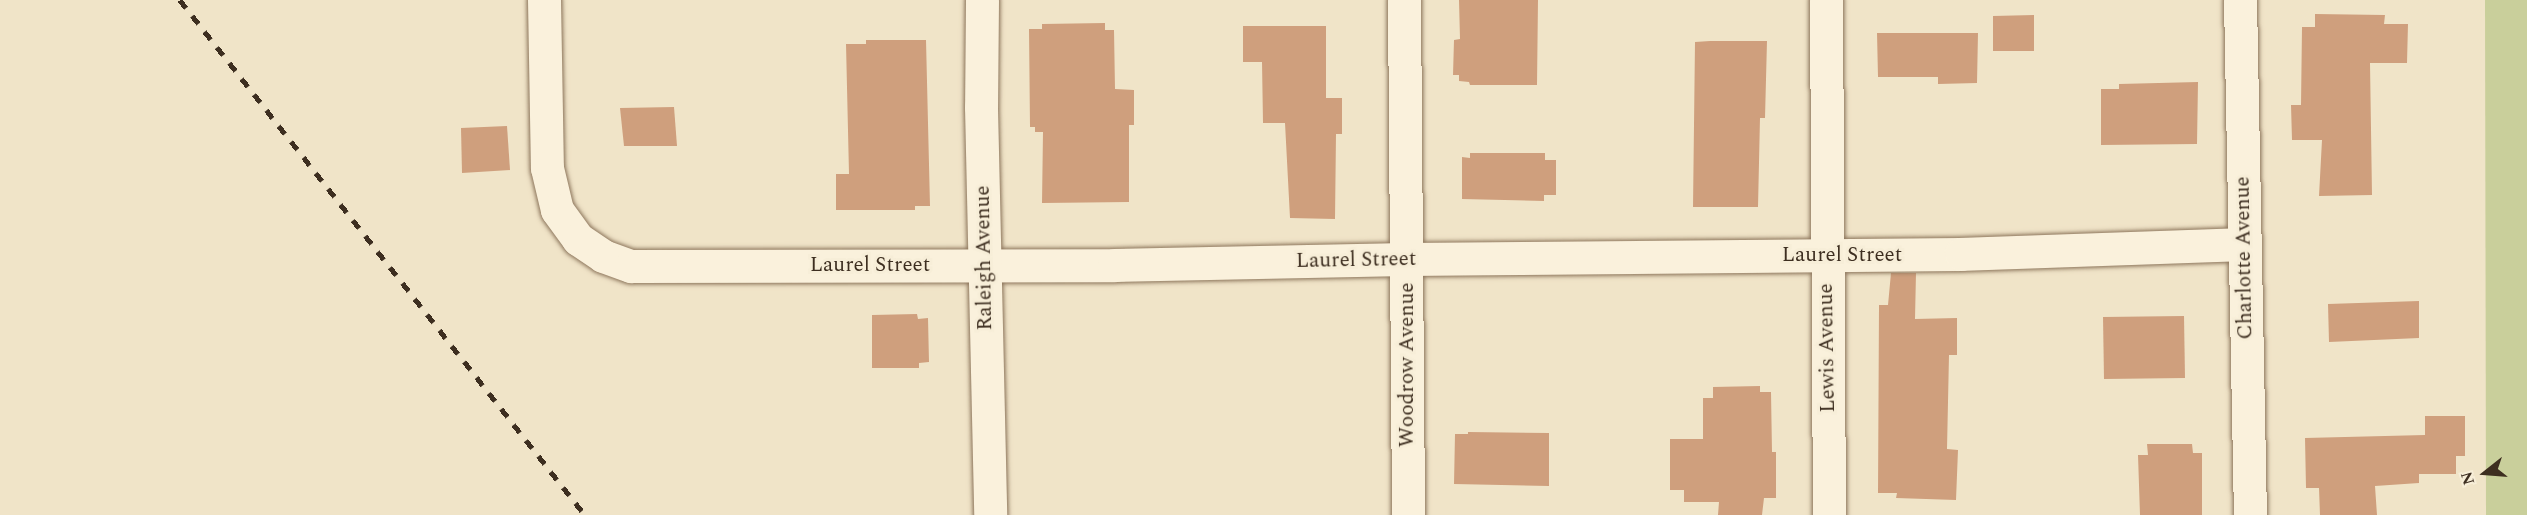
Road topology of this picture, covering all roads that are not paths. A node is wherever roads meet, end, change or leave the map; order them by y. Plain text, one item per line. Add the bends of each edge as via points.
1 (544, 0) edge
2 (982, 0) edge
3 (1404, 0) edge
4 (1826, 0) edge
5 (2240, 0) edge
6 (2243, 244) junction
7 (1826, 255) junction
8 (1406, 259) junction
9 (985, 265) junction
10 (990, 515) edge
11 (1408, 515) edge
12 (1829, 515) edge
13 (2250, 515) edge

1 - 9 street, Laurel Street via 547,168 557,210 578,239 603,256 631,266
2 - 9 street, Raleigh Avenue
3 - 8 street, Woodrow Avenue
4 - 7 street, Lewis Avenue
5 - 6 street, Charlotte Avenue
6 - 7 street, Laurel Street
6 - 13 street, Charlotte Avenue
7 - 8 street, Laurel Street
7 - 12 street, Lewis Avenue
8 - 9 street, Laurel Street
8 - 11 street, Woodrow Avenue
9 - 10 street, Raleigh Avenue

